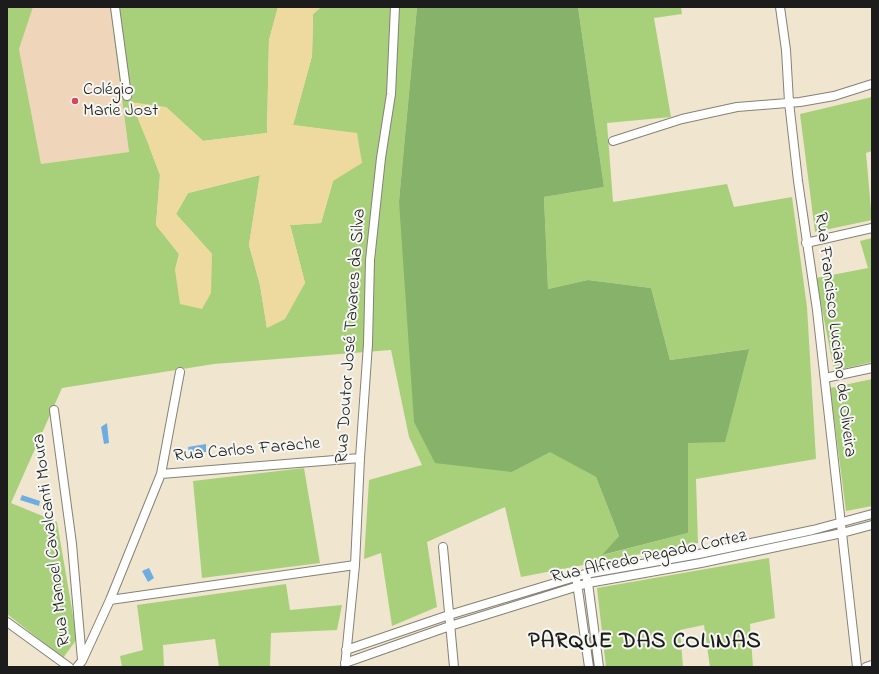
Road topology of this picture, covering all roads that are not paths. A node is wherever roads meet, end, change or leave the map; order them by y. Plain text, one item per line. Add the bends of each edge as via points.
1 (115, 7) edge
2 (395, 7) edge
3 (780, 7) edge
4 (872, 84) edge
5 (127, 96) dead end
6 (789, 102) junction
7 (613, 141) dead end
8 (872, 228) edge
9 (806, 243) junction
10 (872, 368) edge
11 (180, 372) dead end
12 (825, 378) junction
13 (54, 410) dead end
14 (360, 458) junction
15 (161, 474) junction
16 (872, 514) edge
17 (841, 522) junction
18 (872, 525) edge
19 (842, 533) junction
20 (443, 547) dead end
21 (699, 554) junction
22 (701, 563) junction
23 (354, 565) junction
24 (585, 574) junction
25 (574, 577) junction
26 (588, 584) junction
27 (578, 586) junction
28 (110, 600) junction
29 (449, 614) junction
30 (7, 622) edge
31 (450, 626) junction
32 (346, 650) junction
33 (81, 665) edge
34 (345, 665) edge
35 (872, 666) edge
36 (69, 667) edge
37 (454, 667) edge
38 (589, 667) edge
39 (599, 667) edge
40 (857, 667) edge
41 (866, 667) edge

1 - 5 street
2 - 14 street, Rua Doutor José Tavares da Silva via 391,94 370,260 368,344
3 - 6 street, Rua Francisco Luciano de Oliveira
4 - 6 street via 834,96
6 - 7 street via 737,107 682,119
6 - 9 street, Rua Francisco Luciano de Oliveira
8 - 9 street
9 - 12 street, Rua Francisco Luciano de Oliveira
10 - 12 street
11 - 15 street
12 - 17 street, Rua Francisco Luciano de Oliveira
13 - 33 street, Rua Manoel Cavalcanti Moura via 72,544
14 - 15 street, Rua Carlos Farache
14 - 23 street, Rua Doutor José Tavares da Silva
15 - 28 street
16 - 17 street, Rua Alfredo Pegado Cortez
17 - 19 street, Rua Francisco Luciano de Oliveira
17 - 21 street, Rua Alfredo Pegado Cortez
18 - 19 street, Rua Alfredo Pegado Cortez
19 - 22 street, Rua Alfredo Pegado Cortez
19 - 40 street, Rua Francisco Luciano de Oliveira
20 - 29 street
21 - 22 street
21 - 24 street, Rua Alfredo Pegado Cortez
22 - 26 street, Rua Alfredo Pegado Cortez
23 - 28 street
23 - 32 street, Rua Doutor José Tavares da Silva
24 - 25 street, Rua Alfredo Pegado Cortez
24 - 26 street
25 - 27 street
25 - 29 street, Rua Alfredo Pegado Cortez
26 - 27 street, Rua Alfredo Pegado Cortez
26 - 39 street
27 - 31 street, Rua Alfredo Pegado Cortez via 485,619
27 - 38 street
28 - 33 street
29 - 31 street
29 - 32 street, Rua Alfredo Pegado Cortez
30 - 36 street
31 - 34 street, Rua Alfredo Pegado Cortez
31 - 37 street
32 - 34 street, Rua Doutor José Tavares da Silva
35 - 41 street

